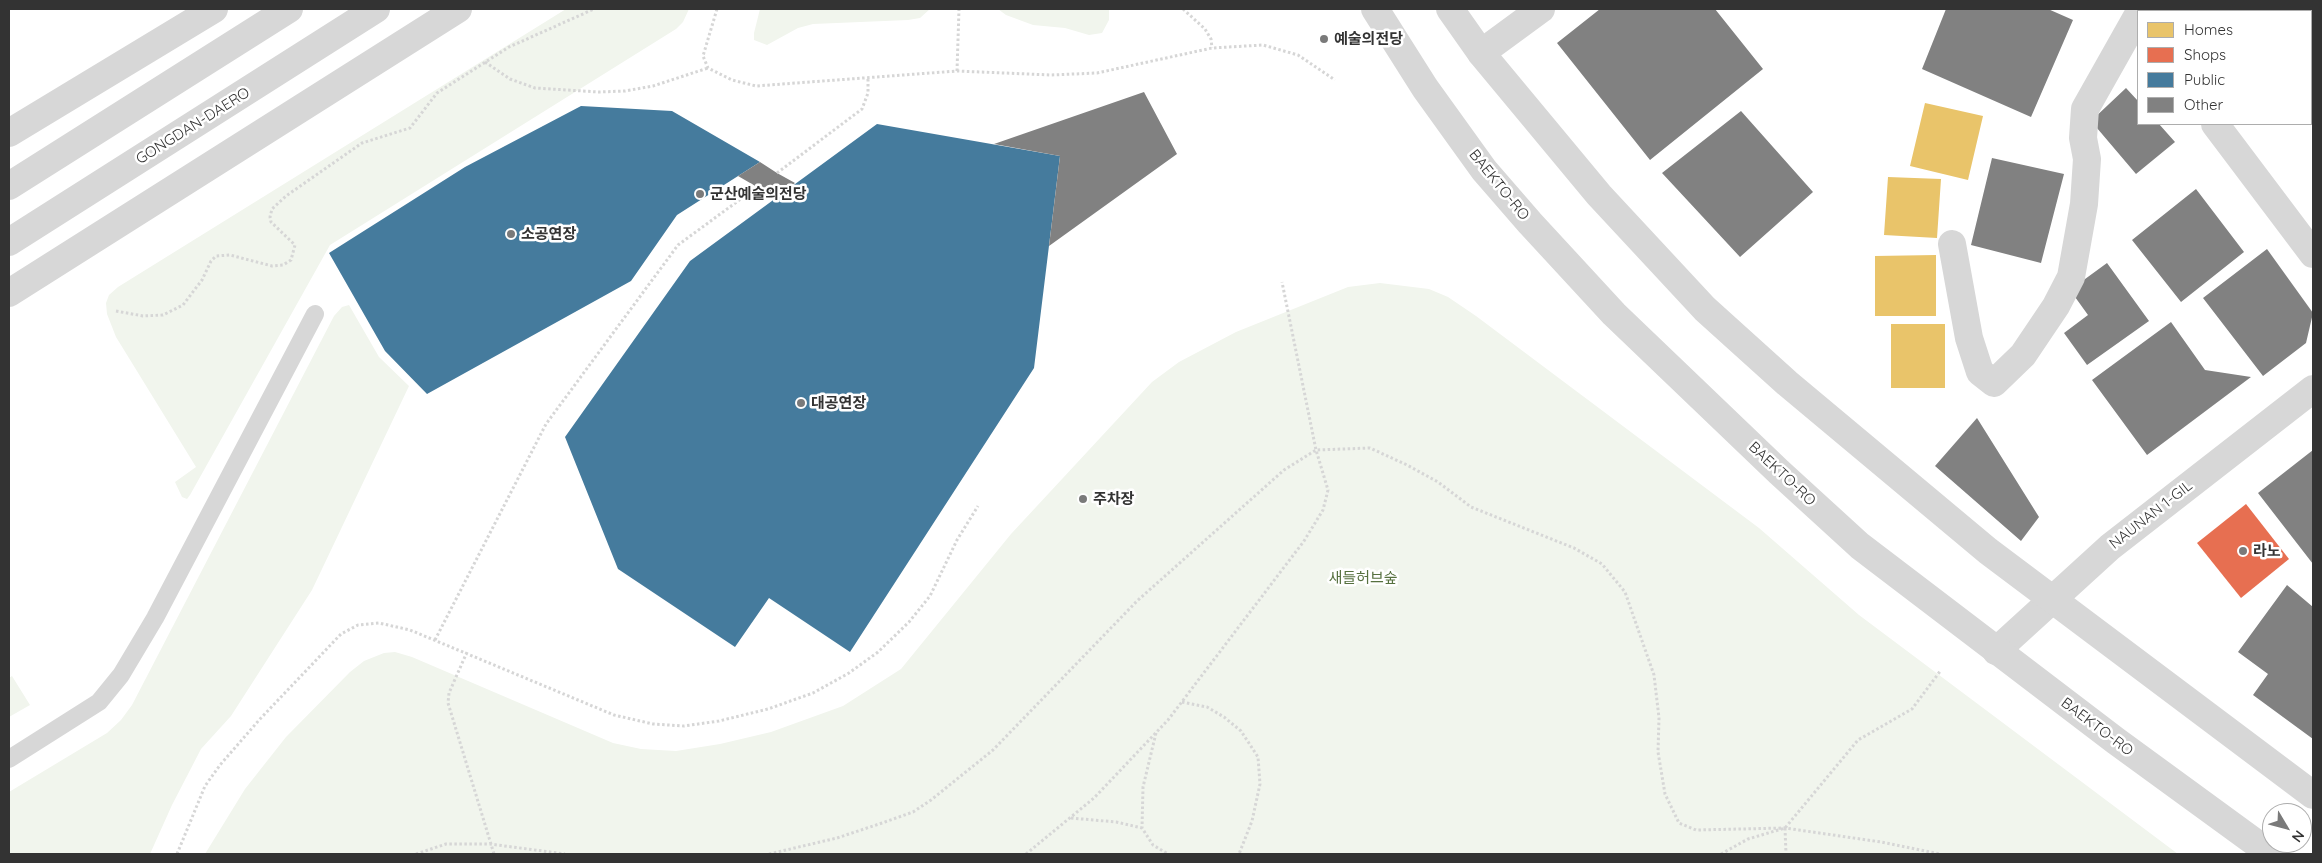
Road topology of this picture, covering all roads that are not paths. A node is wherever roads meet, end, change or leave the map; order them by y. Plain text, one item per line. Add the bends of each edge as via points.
1 (214, 9) edge
2 (289, 9) edge
3 (376, 9) edge
4 (458, 9) edge
5 (1375, 9) edge
6 (1450, 9) edge
7 (1540, 9) edge
8 (2137, 17) edge
9 (1481, 53) junction
10 (2216, 125) edge
11 (9, 133) edge
12 (9, 186) edge
13 (9, 242) edge
14 (1952, 244) dead end
15 (2313, 254) edge
16 (9, 293) edge
17 (315, 314) dead end
18 (2313, 389) edge
19 (2051, 598) junction
20 (1996, 651) junction
21 (9, 758) edge
22 (2313, 795) edge
23 (2271, 854) edge

1 - 11 street
2 - 12 street
3 - 13 street, GONGDAN-DAERO
4 - 16 street
5 - 20 street, BAEKTO-RO via 1425,88 1484,170 1614,314 1860,546
6 - 9 street
7 - 9 street
8 - 14 street via 2084,109 2083,138 2087,159 2084,204 2071,276 2056,306 2023,355 1994,383 1980,372 1969,338
9 - 19 street via 1599,195 1705,309 1988,551
10 - 15 street
17 - 21 lane via 155,618 116,682 93,706
18 - 19 street, NAUNAN 1-GIL via 2110,547
19 - 20 street, NAUNAN 1-GIL
19 - 22 street
20 - 23 street, BAEKTO-RO

